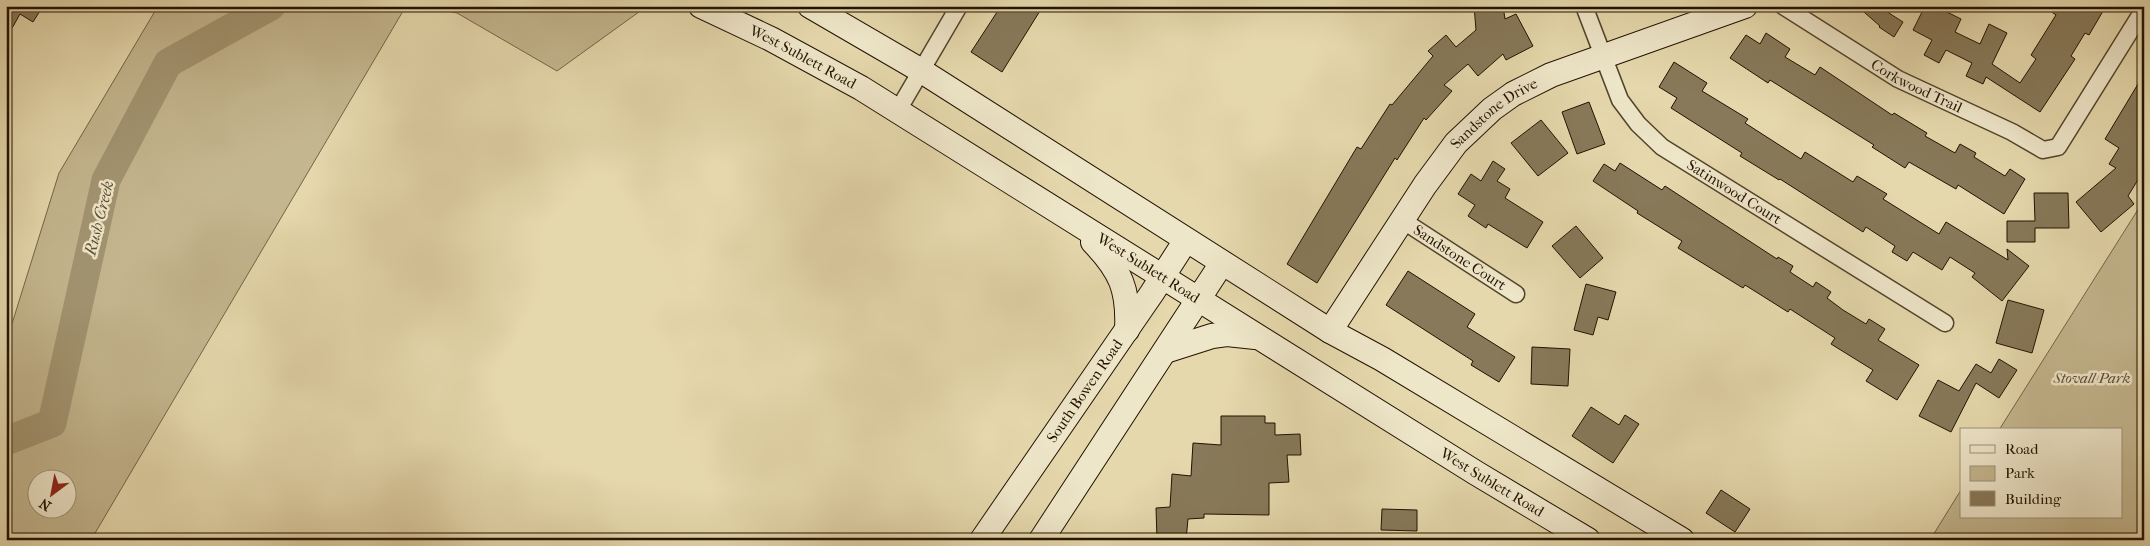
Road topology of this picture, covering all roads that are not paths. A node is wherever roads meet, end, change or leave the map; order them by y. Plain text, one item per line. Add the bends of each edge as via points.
1 (702, 6) edge
2 (810, 6) edge
3 (959, 6) edge
4 (1584, 6) edge
5 (1745, 6) edge
6 (1783, 6) edge
7 (2144, 9) edge
8 (1603, 56) junction
9 (920, 70) junction
10 (896, 112) junction
11 (1402, 220) junction
12 (1075, 223) junction
13 (1186, 240) junction
14 (1222, 264) junction
15 (1163, 277) junction
16 (1516, 294) dead end
17 (1199, 300) junction
18 (1944, 323) dead end
19 (1127, 330) junction
20 (1330, 331) junction
21 (1260, 338) junction
22 (1165, 351) junction
23 (982, 540) edge
24 (1041, 540) edge
25 (1588, 540) edge
26 (1682, 540) edge

1 - 10 main road, West Sublett Road via 861,88
2 - 9 main road
3 - 9 street
4 - 8 street, Satinwood Court
5 - 8 main road, Sandstone Drive
6 - 7 street, Corkwood Trail via 1898,79 2012,132 2043,150 2058,147
8 - 11 main road, Sandstone Drive via 1551,75 1513,94 1492,109 1456,144
8 - 18 street, Satinwood Court via 1620,100 1638,124 1662,147
9 - 10 street
9 - 13 main road
10 - 12 main road, West Sublett Road
11 - 16 street, Sandstone Court
11 - 20 main road, Sandstone Drive
12 - 15 main road, West Sublett Road
12 - 19 main road via 1111,260 1124,284
13 - 14 main road
13 - 15 main road, South Bowen Road
14 - 17 main road
14 - 20 main road
15 - 17 main road, West Sublett Road
15 - 19 main road, South Bowen Road
17 - 21 main road, West Sublett Road
17 - 22 main road
19 - 23 main road, South Bowen Road
20 - 26 main road
21 - 22 main road via 1227,334 1203,337
21 - 25 main road, West Sublett Road
22 - 24 main road

